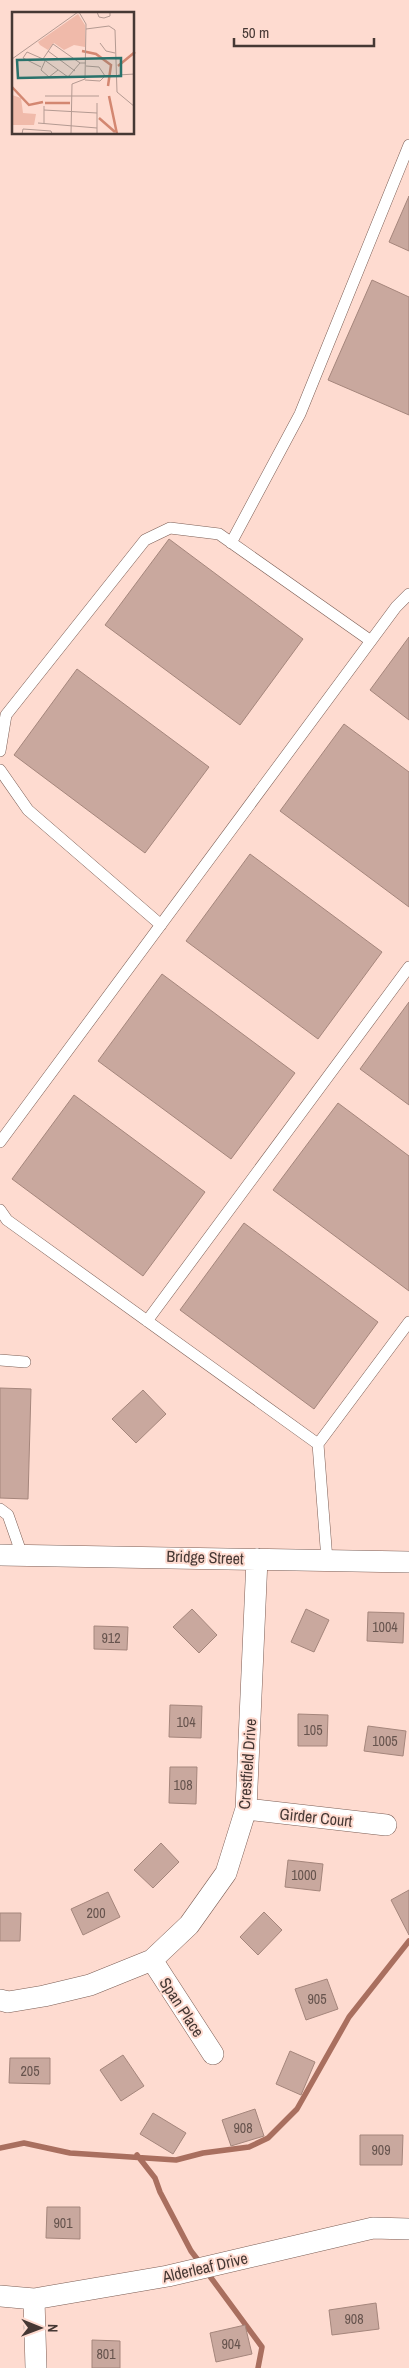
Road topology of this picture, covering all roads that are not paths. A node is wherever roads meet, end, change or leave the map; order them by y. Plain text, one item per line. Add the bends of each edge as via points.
1 (409, 145) edge
2 (232, 543) junction
3 (409, 594) edge
4 (371, 640) junction
5 (0, 751) edge
6 (0, 770) edge
7 (161, 925) junction
8 (409, 967) edge
9 (0, 1142) edge
10 (0, 1210) edge
11 (148, 1321) junction
12 (409, 1322) edge
13 (0, 1360) edge
14 (25, 1362) dead end
15 (318, 1444) junction
16 (0, 1509) edge
17 (0, 1554) edge
18 (22, 1555) junction
19 (257, 1559) junction
20 (328, 1560) junction
21 (409, 1562) edge
22 (246, 1809) junction
23 (386, 1825) dead end
24 (152, 1960) junction
25 (0, 2000) edge
26 (213, 2054) dead end
27 (409, 2229) edge
28 (0, 2296) edge
29 (34, 2299) junction
30 (36, 2368) edge

1 - 2 lane via 300,414
2 - 4 lane
2 - 5 lane via 220,534 170,528 145,540 6,715
3 - 4 lane
4 - 7 lane
6 - 7 lane via 28,810
7 - 9 lane
8 - 11 lane
10 - 11 lane via 7,1220
11 - 15 lane
12 - 15 lane
13 - 14 lane
15 - 20 lane
16 - 18 lane via 8,1514
17 - 18 street, Bridge Street
18 - 19 street, Bridge Street
19 - 20 street, Bridge Street
19 - 22 street, Crestfield Drive
20 - 21 street, Bridge Street
22 - 23 street, Girder Court
22 - 24 street, Crestfield Drive via 226,1874 189,1925
24 - 25 street, Crestfield Drive via 90,1985 8,2002
24 - 26 street, Span Place
27 - 29 street, Alderleaf Drive via 374,2228 168,2276
28 - 29 street, Alderleaf Drive
29 - 30 street

